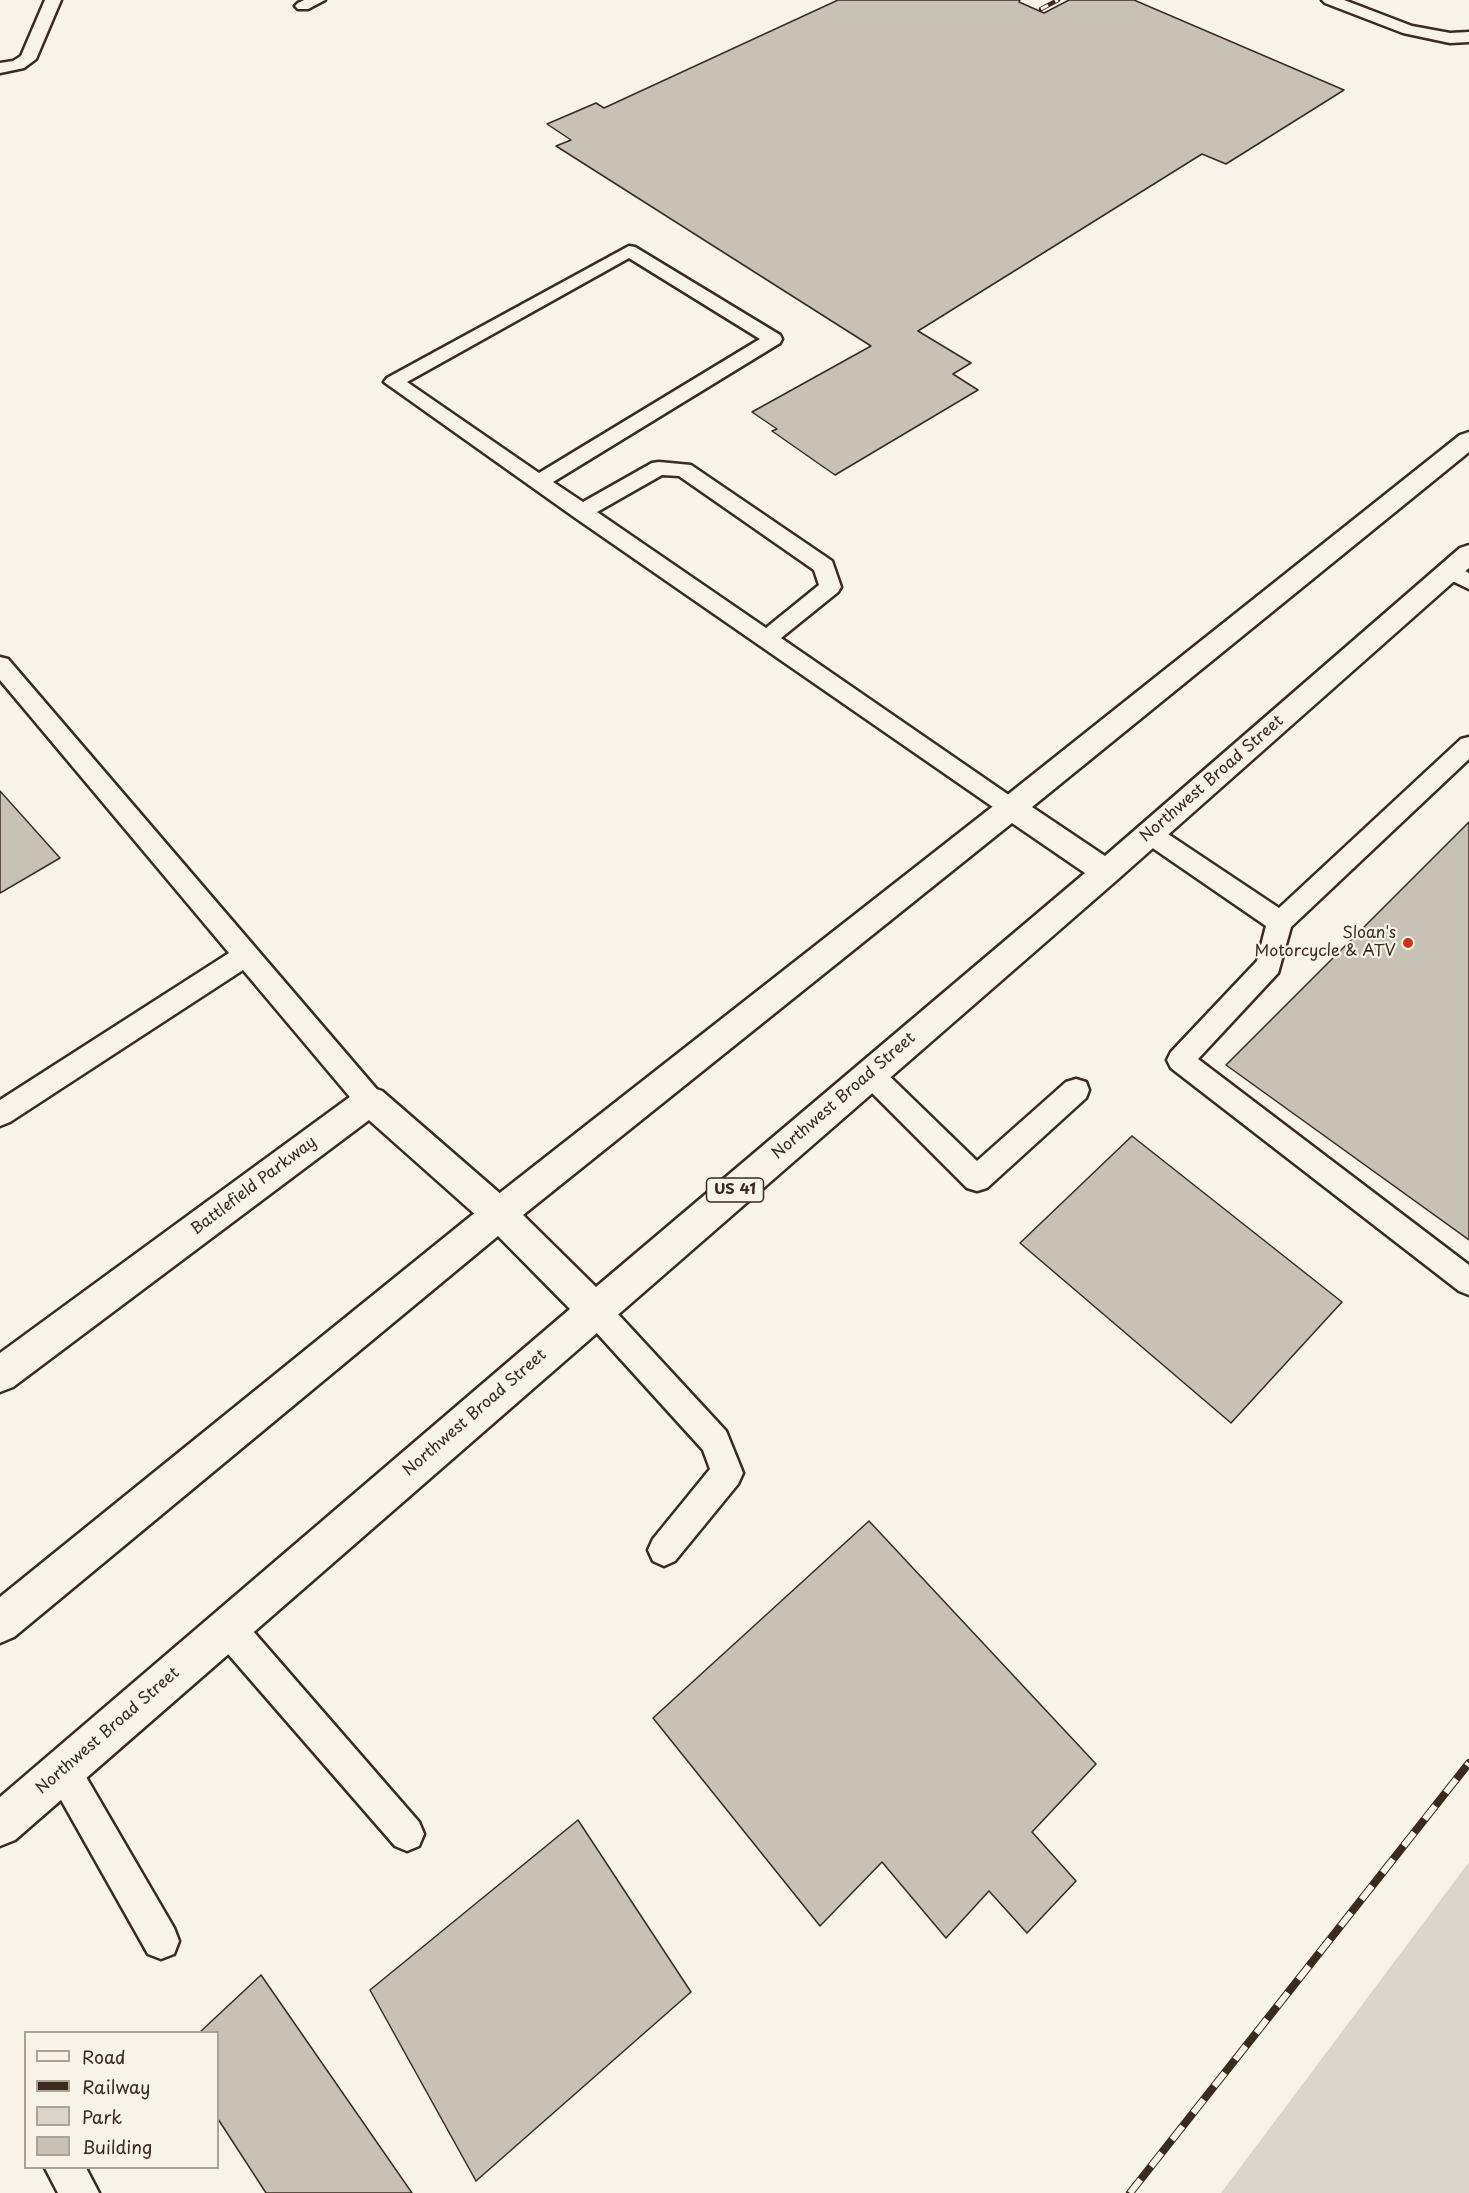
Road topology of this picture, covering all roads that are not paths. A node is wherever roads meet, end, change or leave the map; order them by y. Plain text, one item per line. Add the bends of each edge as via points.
1 (53, 0) edge
2 (1341, 2) edge
3 (1469, 37) edge
4 (0, 68) edge
5 (1469, 440) edge
6 (539, 482) junction
7 (581, 512) junction
8 (1462, 569) edge
9 (766, 639) junction
10 (0, 664) edge
11 (1469, 745) edge
12 (1011, 808) junction
13 (1150, 834) junction
14 (1106, 872) junction
15 (1280, 921) junction
16 (246, 955) junction
17 (870, 1074) junction
18 (1076, 1090) dead end
19 (370, 1101) junction
20 (0, 1114) edge
21 (499, 1214) junction
22 (1469, 1281) edge
23 (595, 1310) junction
24 (0, 1375) edge
25 (664, 1550) dead end
26 (0, 1623) edge
27 (227, 1627) junction
28 (63, 1770) junction
29 (0, 1825) edge
30 (407, 1834) dead end
31 (161, 1941) dead end
32 (65, 2169) edge
33 (80, 2193) edge

1 - 4 lane via 28,59
2 - 3 lane via 1408,30 1450,38
5 - 12 main road
6 - 6 lane via 394,382 629,251 773,339
6 - 7 lane
7 - 9 lane
7 - 9 lane via 659,468 684,470 824,566 830,587
8 - 13 main road, Northwest Broad Street / US 41
9 - 12 lane
10 - 16 lane
11 - 15 lane
12 - 14 main road
12 - 21 main road
13 - 14 main road, Northwest Broad Street / US 41
13 - 15 lane
14 - 17 main road, Northwest Broad Street / US 41
15 - 22 lane via 1269,966 1180,1060
16 - 19 lane
16 - 20 lane
17 - 18 lane via 977,1179
17 - 23 main road, Northwest Broad Street / US 41
19 - 21 main road
19 - 24 main road, Battlefield Parkway
21 - 23 main road
21 - 26 main road
23 - 25 lane via 715,1441 726,1473
23 - 27 main road, Northwest Broad Street / US 41
27 - 28 main road, Northwest Broad Street / US 41
27 - 30 lane
28 - 29 main road, Northwest Broad Street / US 41
28 - 31 lane
32 - 33 lane

